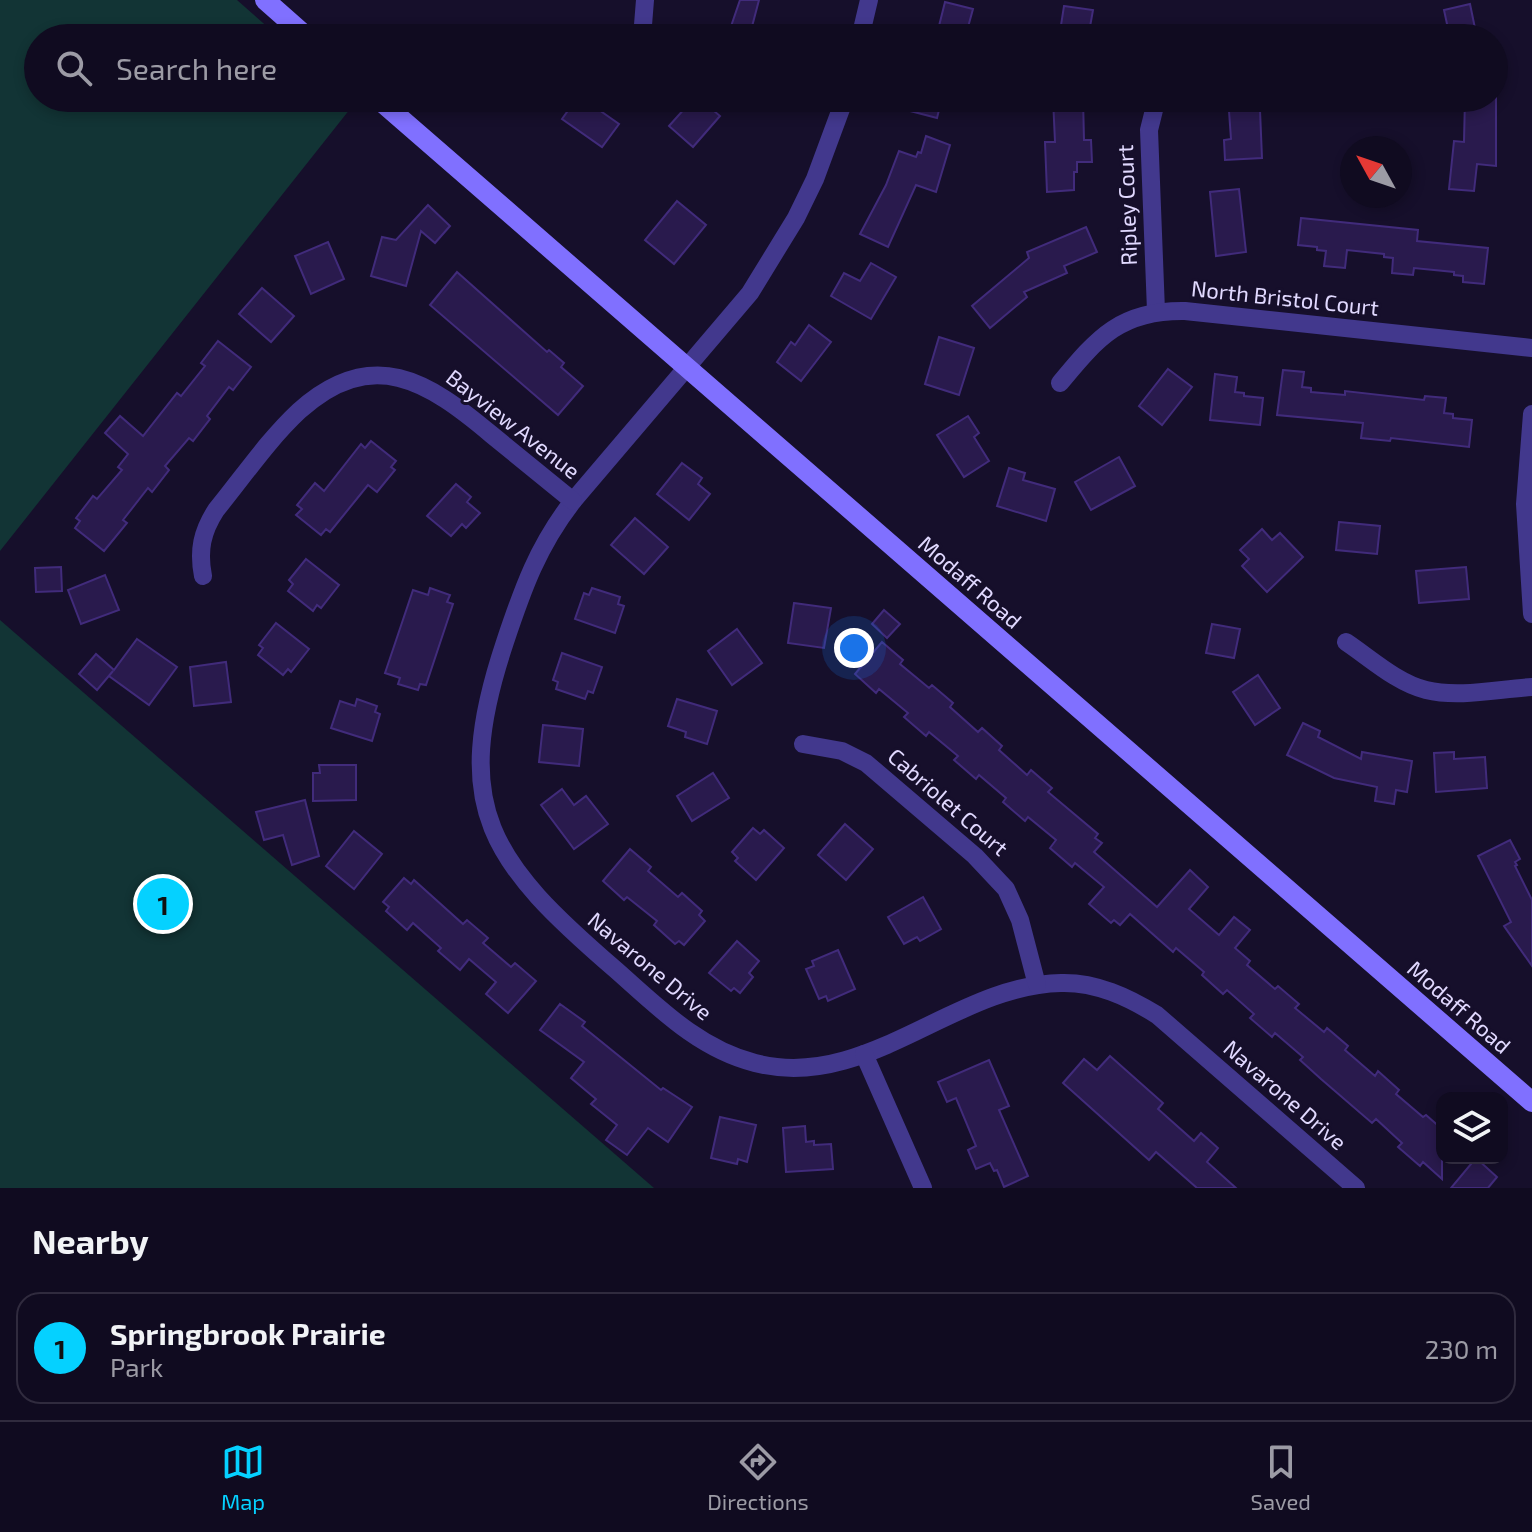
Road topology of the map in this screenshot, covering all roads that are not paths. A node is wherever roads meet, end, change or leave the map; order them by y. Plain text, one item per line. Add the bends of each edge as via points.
1 (265, 0) edge
2 (645, 0) edge
3 (869, 0) edge
4 (292, 24) edge
5 (643, 24) edge
6 (863, 24) edge
7 (393, 112) edge
8 (840, 112) edge
9 (1154, 112) edge
10 (1156, 311) junction
11 (1532, 348) edge
12 (687, 368) junction
13 (1060, 383) dead end
14 (1532, 414) edge
15 (573, 501) junction
16 (203, 576) dead end
17 (1532, 614) edge
18 (1346, 642) dead end
19 (1532, 687) edge
20 (803, 744) dead end
21 (1037, 985) junction
22 (864, 1054) junction
23 (1532, 1102) edge
24 (923, 1188) edge
25 (1356, 1188) edge

1 - 4 street
2 - 5 street
3 - 6 street
7 - 12 street, Modaff Road
8 - 12 street, Navarone Drive via 815,179 773,258
9 - 10 street, Ripley Court via 1149,130
10 - 11 street, North Bristol Court
10 - 13 street, North Bristol Court via 1104,335
12 - 15 street, Navarone Drive
12 - 23 street, Modaff Road
14 - 17 street via 1525,504
15 - 16 street, Bayview Avenue via 431,389 366,375 337,384 302,409 216,510 201,541
15 - 22 street, Navarone Drive via 527,577 485,709 481,788 506,856 557,920 699,1040 773,1066 818,1066
18 - 19 street via 1425,690
20 - 21 street, Cabriolet Court via 842,751 866,763 994,873 1015,906
21 - 22 street, Navarone Drive via 994,996
21 - 25 street, Navarone Drive via 1063,983 1109,991 1157,1015
22 - 24 street

